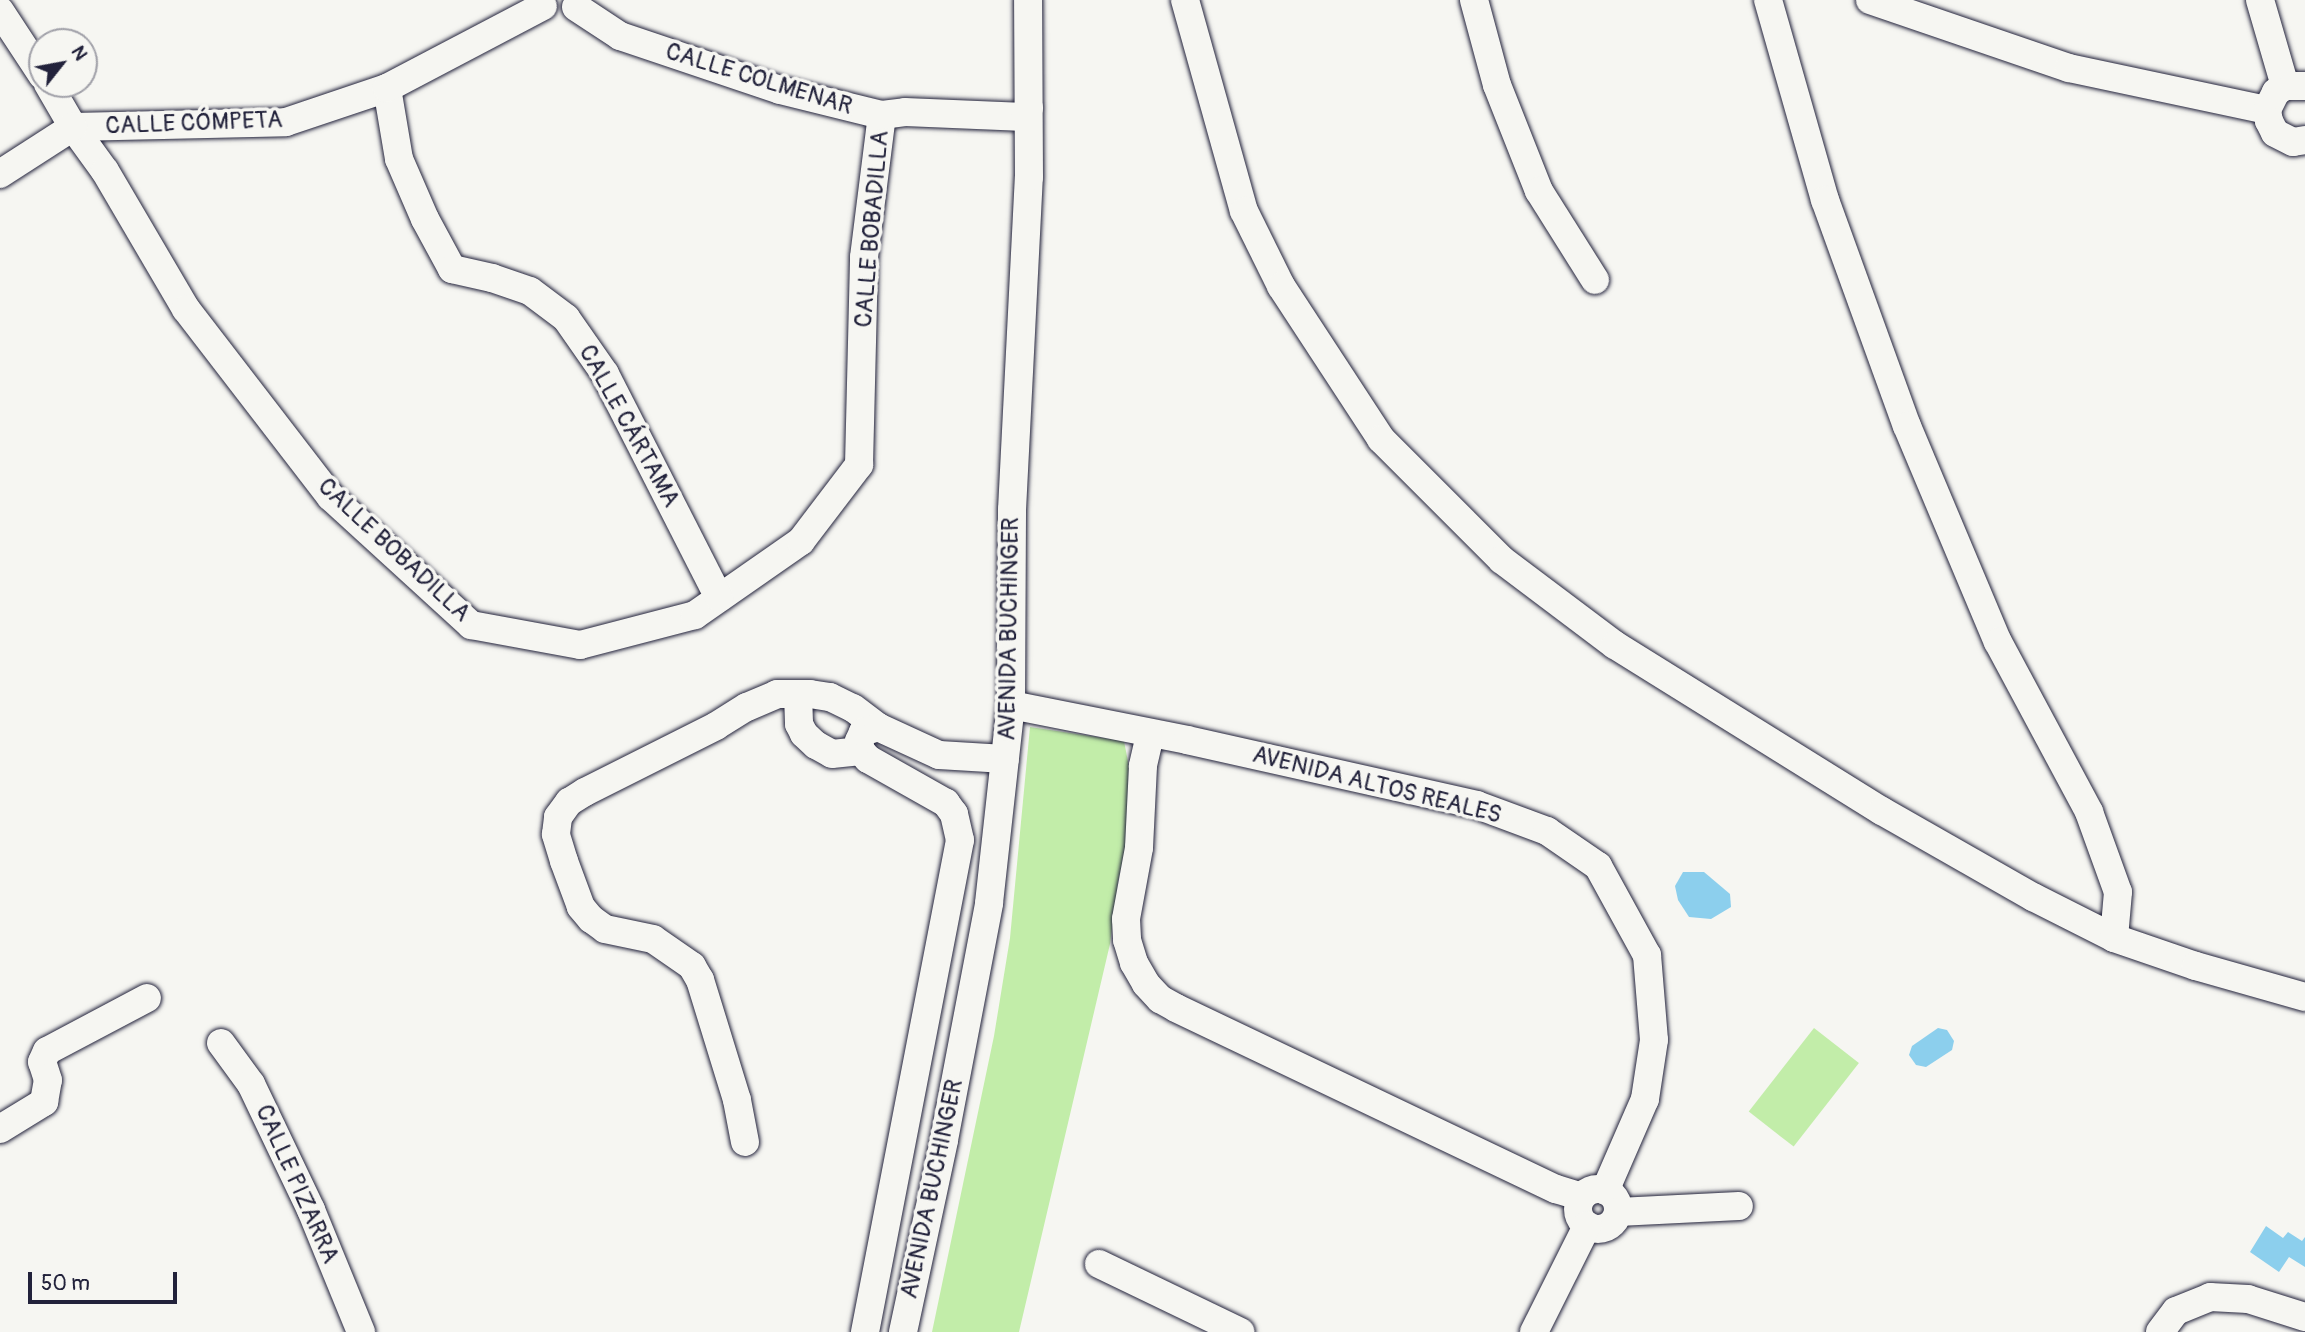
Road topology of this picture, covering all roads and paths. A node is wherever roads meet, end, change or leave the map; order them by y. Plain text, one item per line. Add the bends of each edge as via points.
1 (1028, 0) edge
2 (1185, 0) edge
3 (1474, 0) edge
4 (1768, 0) edge
5 (1870, 0) edge
6 (2260, 0) edge
7 (541, 3) edge
8 (578, 4) edge
9 (0, 12) edge
10 (28, 54) edge
11 (2295, 86) edge
12 (387, 88) junction
13 (56, 98) edge
14 (1029, 108) junction
15 (2267, 110) junction
16 (882, 115) junction
17 (73, 127) junction
18 (2304, 142) edge
19 (0, 174) edge
20 (1595, 280) dead end
21 (719, 597) junction
22 (798, 694) junction
23 (1011, 705) junction
24 (878, 727) junction
25 (1150, 735) junction
26 (860, 751) junction
27 (1005, 759) junction
28 (2114, 938) junction
29 (2305, 997) edge
30 (147, 998) dead end
31 (221, 1043) dead end
32 (0, 1129) edge
33 (745, 1142) dead end
34 (1602, 1200) junction
35 (1739, 1206) dead end
36 (1099, 1264) dead end
37 (2305, 1317) edge
38 (361, 1332) edge
39 (865, 1332) edge
40 (902, 1332) edge
41 (1240, 1332) edge
42 (1535, 1332) edge
43 (2160, 1332) edge

1 - 14 street, AVENIDA BUCHINGER
2 - 28 street via 1244,211 1281,286 1381,439 1441,502 1502,560 1615,645 1882,811
3 - 20 street via 1497,85 1539,191
4 - 28 street via 1825,200 1907,426 1998,642 2089,812 2118,892
5 - 15 street via 2069,68
6 - 11 street
7 - 8 street via 548,13 561,16
7 - 12 street, CALLE CÓMPETA
8 - 16 street, CALLE COLMENAR via 620,36 780,90
9 - 10 street
11 - 15 street via 2276,92
12 - 17 street, CALLE CÓMPETA via 286,122
12 - 21 street, CALLE CÁRTAMA via 399,159 452,269 530,291 566,318 605,374
13 - 17 street, CALLE BOBADILLA
14 - 16 street, CALLE COLMENAR via 1025,117
14 - 23 street, AVENIDA BUCHINGER via 1030,177 1012,510
15 - 18 street via 2275,133
16 - 21 street, CALLE BOBADILLA via 864,257 859,465 801,541
17 - 19 street
17 - 21 street, CALLE BOBADILLA via 105,171 186,309 331,498 471,625 580,645 695,615
22 - 24 street via 830,697
22 - 26 street via 797,715 804,734 832,754
22 - 33 street via 777,694 747,707 585,792 569,802 558,817 556,834 564,862 581,907 591,919 605,929 653,939 692,966 737,1100
23 - 25 street, AVENIDA ALTOS REALES
23 - 27 street, AVENIDA BUCHINGER
24 - 26 street via 863,732
24 - 27 street via 939,755
25 - 34 street via 1143,766 1139,848 1126,919 1134,963 1153,991 1176,1008 1556,1189
25 - 34 street, AVENIDA ALTOS REALES via 1476,805 1547,831 1598,866 1647,955 1654,1040 1645,1099
26 - 39 street via 946,803 959,826 960,839
27 - 40 street, AVENIDA BUCHINGER via 989,903
28 - 29 street
30 - 32 street via 47,1051 42,1062 48,1080 44,1102
31 - 38 street, CALLE PIZARRA via 256,1095 311,1210
34 - 35 street
34 - 42 street via 1579,1216 1587,1226
36 - 41 street
37 - 43 street via 2248,1298 2210,1297 2176,1311

